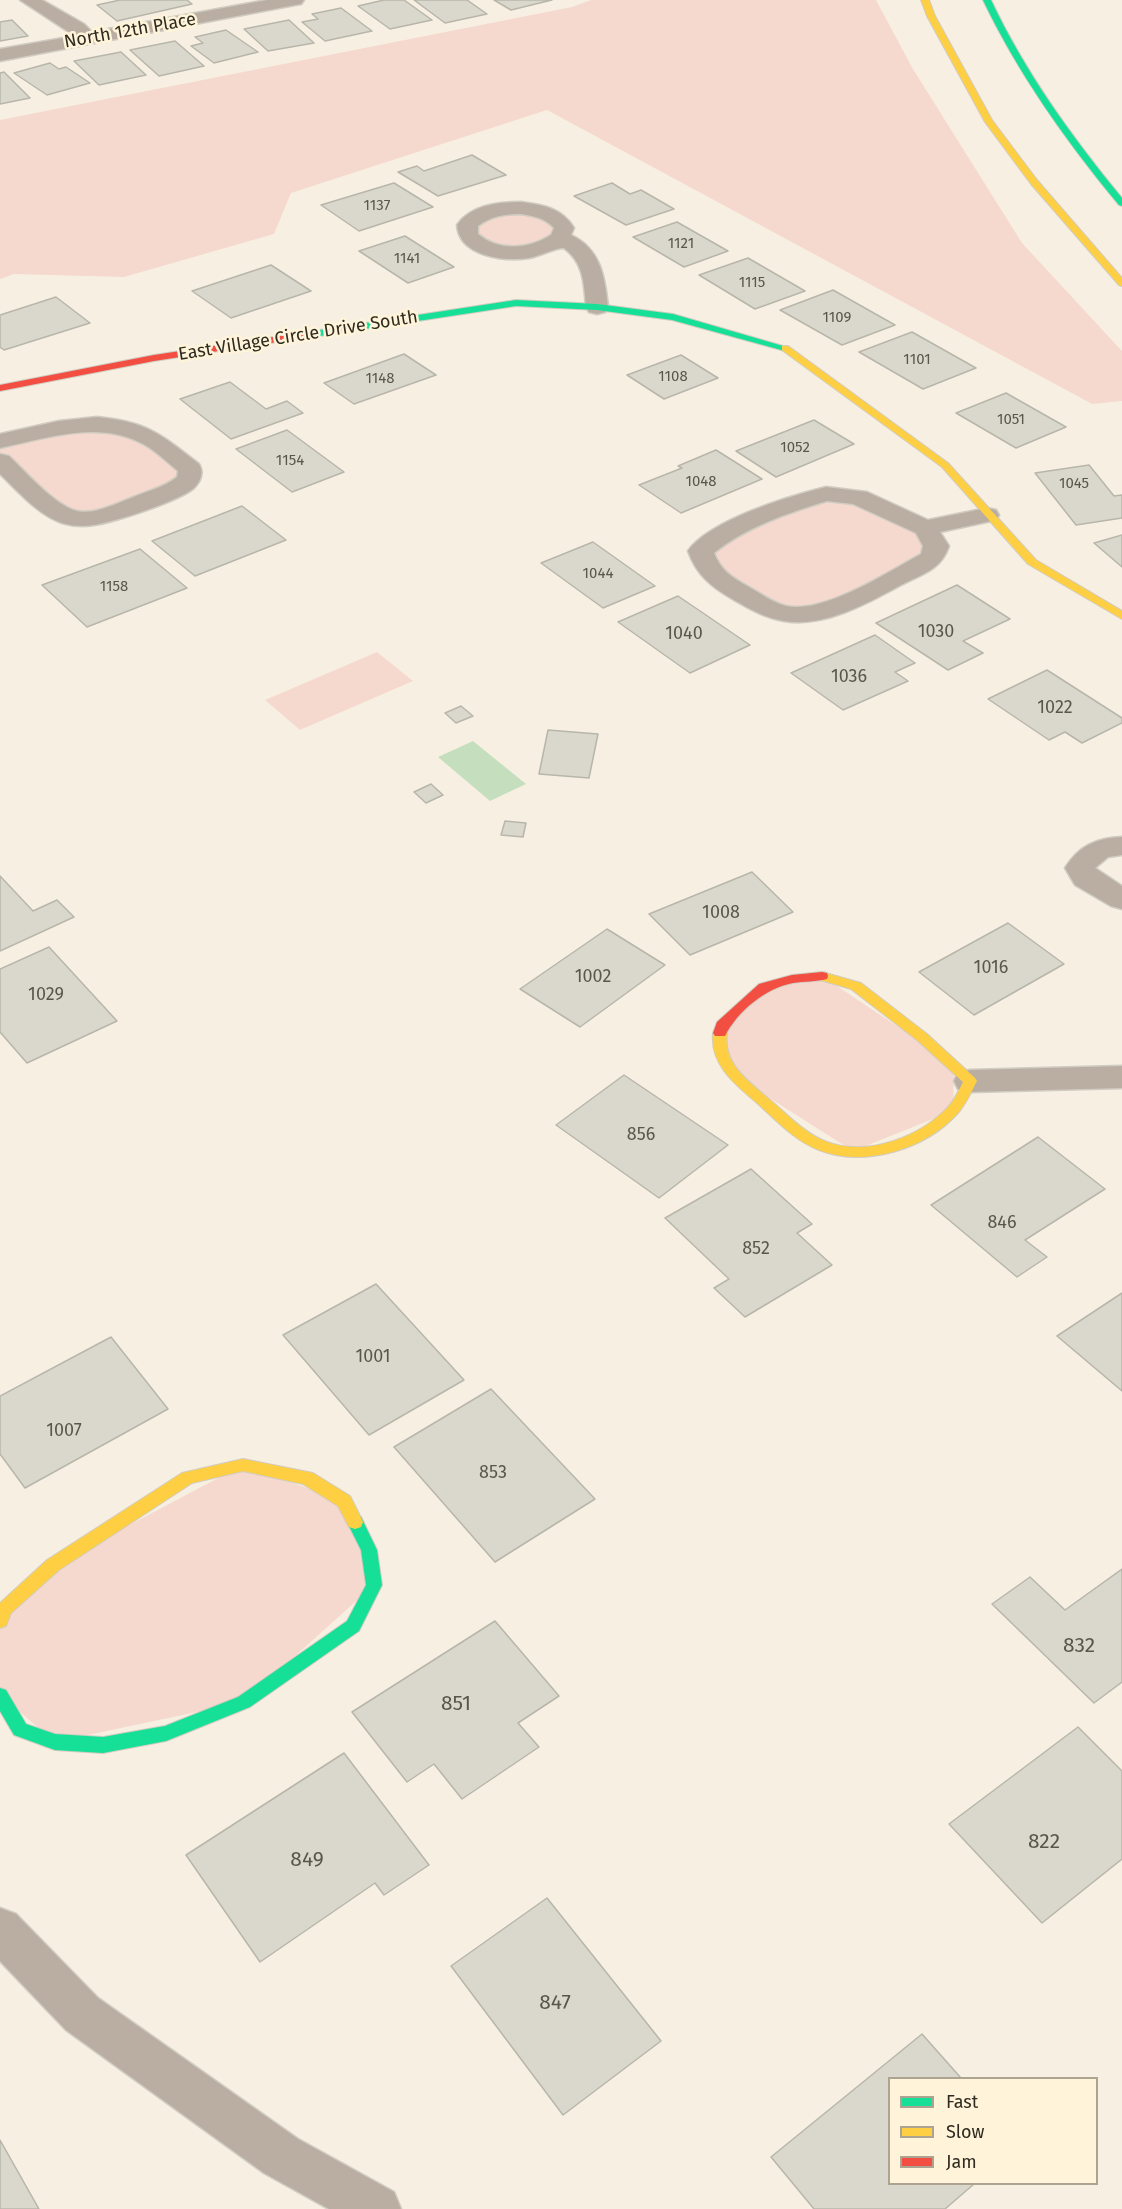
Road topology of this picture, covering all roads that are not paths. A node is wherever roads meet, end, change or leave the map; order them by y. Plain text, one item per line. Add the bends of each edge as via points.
1 (29, 0) edge
2 (295, 0) edge
3 (925, 0) edge
4 (987, 0) edge
5 (87, 38) junction
6 (0, 55) edge
7 (1122, 202) edge
8 (560, 238) dead end
9 (1122, 283) edge
10 (597, 308) junction
11 (0, 388) edge
12 (0, 441) edge
13 (0, 461) edge
14 (987, 515) junction
15 (925, 528) junction
16 (1122, 616) edge
17 (1122, 846) edge
18 (1122, 899) edge
19 (1122, 1077) edge
20 (970, 1081) junction
21 (0, 1621) edge
22 (0, 1695) edge
23 (10, 1738) edge
24 (0, 1929) edge
25 (377, 2209) edge

1 - 5 street via 78,28
2 - 5 street, North 12th Place
3 - 9 street via 988,120 1034,182
4 - 7 street via 1013,54 1047,110
5 - 6 street, North 12th Place
8 - 10 street via 574,243 585,254 594,275
10 - 11 street, East Village Circle Drive South via 516,303 154,358
10 - 14 street, East Village Circle Drive South via 674,317 786,348 945,465
12 - 13 street via 89,423 120,425 154,440 190,469 189,479 183,485 99,518 70,518
14 - 15 street
14 - 16 street, East Village Circle Drive South via 1032,562
15 - 15 street via 858,497 826,494 784,507 712,540 701,551 706,568 729,587 788,615 798,614 819,611 882,586 932,558 936,546
17 - 18 street via 1094,852 1080,868 1086,878
19 - 20 street
20 - 20 street via 930,1043 856,986 822,976 764,987 722,1025 717,1044 730,1073 807,1137 825,1147 886,1150 923,1132 953,1111
21 - 23 street via 5,1609 53,1564 188,1478 243,1465 308,1478 344,1502 369,1550 374,1585 353,1626 244,1702 166,1733 103,1745
22 - 23 street
24 - 25 street via 82,2014 281,2156

